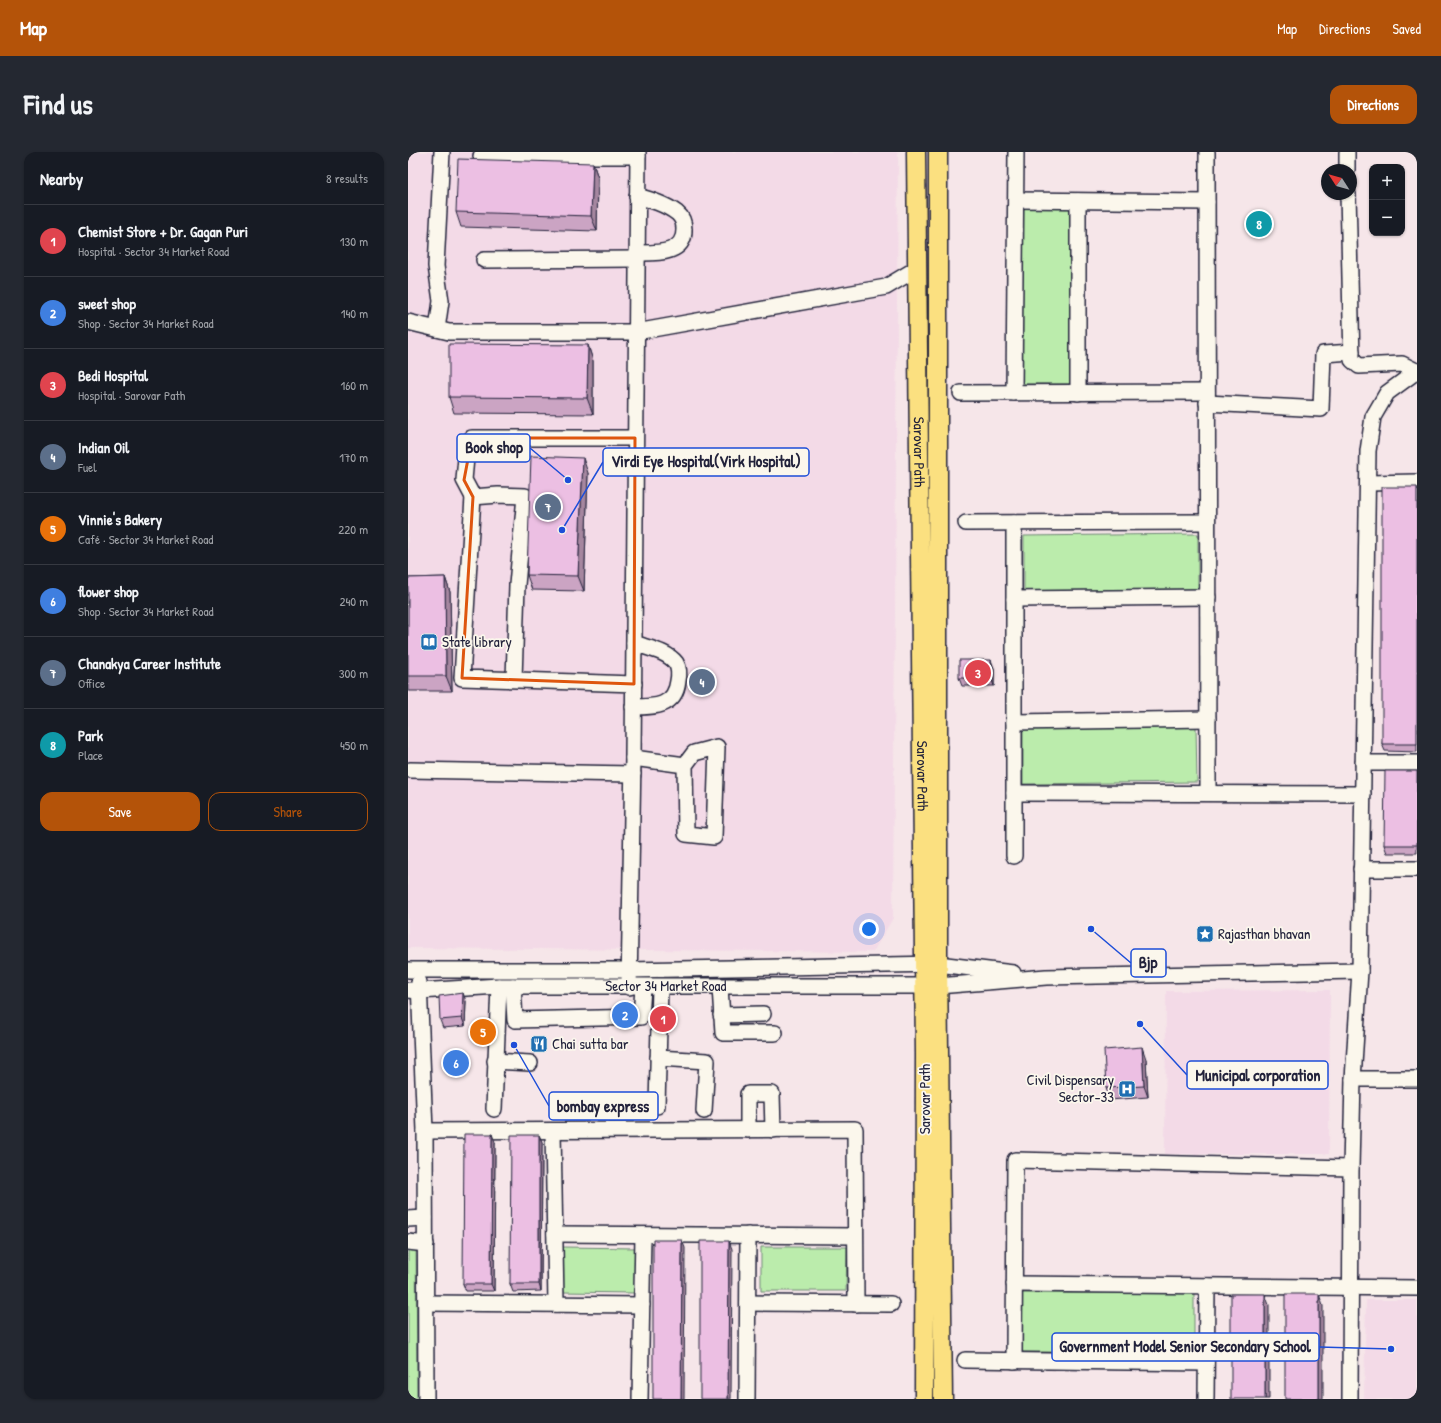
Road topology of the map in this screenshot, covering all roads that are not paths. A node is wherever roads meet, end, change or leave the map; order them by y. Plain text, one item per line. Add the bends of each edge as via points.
1 (442, 152) edge
2 (916, 152) edge
3 (938, 152) edge
4 (1016, 152) edge
5 (1206, 152) edge
6 (1347, 152) edge
7 (638, 154) edge
8 (480, 156) dead end
9 (1347, 164) edge
10 (637, 196) junction
11 (1016, 200) junction
12 (1348, 200) edge
13 (1078, 201) junction
14 (1207, 202) junction
15 (637, 256) junction
16 (484, 260) dead end
17 (916, 269) junction
18 (408, 322) edge
19 (437, 329) junction
20 (636, 332) junction
21 (1352, 352) junction
22 (1416, 371) edge
23 (961, 393) dead end
24 (1014, 393) junction
25 (1078, 393) junction
26 (1207, 397) junction
27 (635, 438) junction
28 (1417, 482) edge
29 (1368, 483) junction
30 (473, 497) junction
31 (1207, 522) junction
32 (966, 523) dead end
33 (1014, 523) junction
34 (1208, 598) junction
35 (1014, 600) junction
36 (634, 643) junction
37 (514, 679) junction
38 (634, 684) junction
39 (633, 707) junction
40 (1208, 719) junction
41 (1014, 722) junction
42 (633, 758) junction
43 (1363, 763) junction
44 (1417, 763) edge
45 (685, 765) junction
46 (410, 770) dead end
47 (633, 774) junction
48 (1208, 792) junction
49 (1014, 793) junction
50 (1363, 794) junction
51 (1014, 856) dead end
52 (1361, 869) junction
53 (1417, 869) edge
54 (931, 964) junction
55 (414, 970) edge
56 (629, 970) junction
57 (1360, 971) junction
58 (1046, 977) junction
59 (506, 986) junction
60 (720, 986) junction
61 (931, 986) junction
62 (636, 987) junction
63 (660, 987) junction
64 (414, 991) edge
65 (763, 1014) dead end
66 (721, 1015) junction
67 (775, 1033) dead end
68 (658, 1058) junction
69 (496, 1061) junction
70 (530, 1063) dead end
71 (1353, 1079) junction
72 (1417, 1079) edge
73 (657, 1106) dead end
74 (494, 1109) dead end
75 (704, 1111) dead end
76 (748, 1130) junction
77 (773, 1130) junction
78 (553, 1131) junction
79 (425, 1132) junction
80 (1351, 1168) junction
81 (425, 1218) junction
82 (408, 1219) edge
83 (555, 1234) junction
84 (643, 1235) junction
85 (748, 1235) junction
86 (855, 1236) junction
87 (408, 1242) edge
88 (426, 1244) junction
89 (1014, 1284) junction
90 (1207, 1286) junction
91 (1350, 1287) junction
92 (1417, 1288) edge
93 (426, 1303) junction
94 (748, 1303) junction
95 (556, 1304) junction
96 (856, 1304) junction
97 (891, 1304) dead end
98 (642, 1305) junction
99 (965, 1360) dead end
100 (1014, 1361) junction
101 (1206, 1363) junction
102 (426, 1399) edge
103 (640, 1399) edge
104 (747, 1399) edge
105 (924, 1399) edge
106 (943, 1399) edge
107 (1206, 1399) edge
108 (1350, 1399) edge

1 - 19 street via 436,266 441,301
2 - 17 main road, Sarovar Path
3 - 54 main road, Sarovar Path
4 - 11 street
5 - 14 street
6 - 9 street
7 - 8 street
7 - 10 street
10 - 15 street
10 - 15 street via 656,202 678,214 684,221 683,239 678,247
11 - 13 street
11 - 24 street
12 - 21 street
13 - 14 street
13 - 25 street
14 - 26 street
15 - 16 street
15 - 20 street
17 - 20 street via 886,287
17 - 54 main road, Sarovar Path
18 - 19 street
19 - 20 street via 449,332
20 - 27 street
21 - 22 street via 1352,360 1359,366 1402,364
21 - 26 street via 1322,354 1321,409
22 - 29 street via 1387,392 1373,417 1368,451
23 - 24 street
24 - 25 street
25 - 26 street
26 - 31 street
27 - 30 street via 472,438 466,458 464,480
27 - 36 street
28 - 29 street
29 - 43 street
30 - 37 street via 462,678
30 - 37 street via 525,496 517,585
31 - 33 street
31 - 34 street
32 - 33 street
33 - 35 street
34 - 35 street
34 - 40 street
35 - 41 street
36 - 38 street
36 - 39 street via 668,656 676,664 679,676 677,691 662,705
37 - 38 street
38 - 39 street
39 - 42 street
40 - 41 street
40 - 48 street
41 - 49 street
42 - 45 street
42 - 47 street
43 - 44 street
43 - 50 street
45 - 45 street via 686,834 714,837 718,748 694,753
46 - 47 street
47 - 56 street
48 - 49 street
48 - 50 street
49 - 51 street
50 - 52 street
52 - 53 street
52 - 57 street
54 - 56 street
54 - 58 street
54 - 61 main road, Sarovar Path
55 - 56 street
55 - 64 street
56 - 62 street
57 - 58 street
57 - 71 street
58 - 61 street, Sector 34 Market Road
59 - 62 street, Sector 34 Market Road
59 - 62 street via 515,1020 641,1017
59 - 64 street, Sector 34 Market Road
59 - 69 street
60 - 61 street, Sector 34 Market Road
60 - 63 street, Sector 34 Market Road
60 - 66 street
61 - 105 main road, Sarovar Path
61 - 106 main road, Sarovar Path
62 - 63 street, Sector 34 Market Road
63 - 68 street
64 - 79 street
65 - 66 street
66 - 67 street via 723,1033
68 - 73 street
68 - 75 street via 707,1061
69 - 70 street
69 - 74 street
71 - 72 street
71 - 80 street
76 - 77 street
76 - 77 street via 748,1094 772,1094
76 - 78 street
77 - 86 street via 855,1129
78 - 79 street
78 - 83 street
79 - 81 street
80 - 89 street via 1015,1160
80 - 91 street
81 - 82 street
81 - 88 street
83 - 84 street
83 - 95 street
84 - 85 street
84 - 98 street
85 - 86 street
85 - 94 street
86 - 96 street
87 - 88 street
88 - 93 street
89 - 90 street
89 - 100 street
90 - 91 street
90 - 101 street
91 - 92 street
91 - 108 street
93 - 95 street
93 - 102 street
94 - 96 street
94 - 104 street
95 - 98 street
96 - 97 street
98 - 103 street
99 - 100 street
100 - 101 street
101 - 107 street

